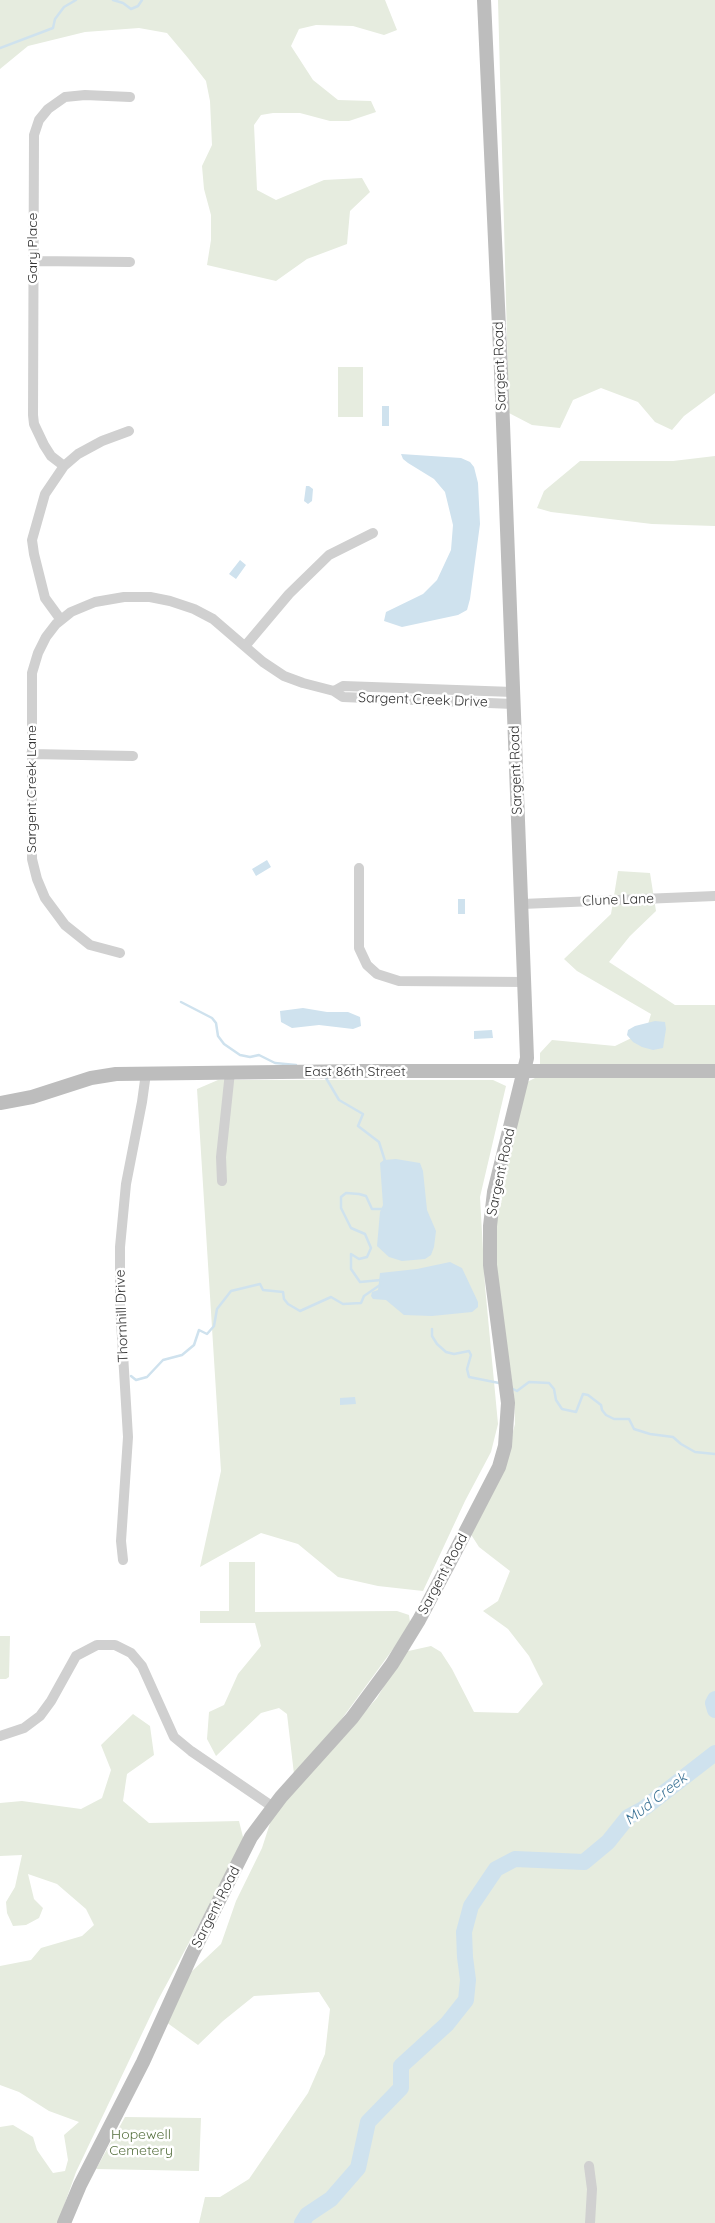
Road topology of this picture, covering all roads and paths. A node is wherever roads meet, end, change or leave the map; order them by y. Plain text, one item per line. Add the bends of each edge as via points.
1 (484, 0) edge
2 (130, 97) dead end
3 (33, 261) junction
4 (130, 262) dead end
5 (129, 431) dead end
6 (64, 466) junction
7 (373, 533) dead end
8 (60, 620) junction
9 (246, 645) junction
10 (513, 698) junction
11 (31, 754) junction
12 (133, 756) dead end
13 (359, 868) dead end
14 (715, 896) edge
15 (522, 904) junction
16 (120, 953) dead end
17 (526, 982) junction
18 (230, 1072) junction
19 (524, 1072) junction
20 (715, 1072) edge
21 (146, 1073) junction
22 (0, 1103) edge
23 (222, 1180) dead end
24 (123, 1560) dead end
25 (0, 1736) edge
26 (273, 1807) junction
27 (589, 2166) dead end
28 (64, 2223) edge
29 (590, 2223) edge

1 - 10 street, Sargent Road
2 - 3 street, Gary Place via 65,97 39,120 32,145
3 - 4 street
3 - 6 street, Gary Place via 34,424 51,456
5 - 6 street via 102,441
6 - 8 street via 45,494 32,540 45,598
7 - 9 street via 329,555 289,594
8 - 9 street, Sargent Creek Drive via 95,602 150,597 202,613
8 - 11 street, Sargent Creek Lane via 41,645 33,669
9 - 10 street, Sargent Creek Drive via 284,676 334,691 343,697
10 - 15 street, Sargent Road
11 - 12 street
11 - 16 street, Sargent Creek Lane via 31,846 33,867 40,887 59,919 78,936 102,949
13 - 17 street via 359,945 365,962 376,974 399,981
14 - 15 street, Clune Lane
15 - 17 street, Sargent Road
17 - 19 street, Sargent Road via 527,1058
18 - 19 street, East 86th Street
18 - 21 street, East 86th Street
18 - 23 street via 221,1157
19 - 20 street, East 86th Street
19 - 26 street, Sargent Road via 494,1192 490,1226 491,1269 508,1403 507,1433 500,1463 419,1620 386,1673 348,1722
21 - 22 street, East 86th Street via 91,1078 32,1097
21 - 24 street, Thornhill Drive via 126,1184 120,1247 128,1437 121,1542
25 - 26 street via 16,1732 40,1716 76,1656 97,1645 116,1645 131,1653 142,1666 174,1737
26 - 28 street, Sargent Road via 251,1837 212,1913
27 - 29 street via 592,2189

